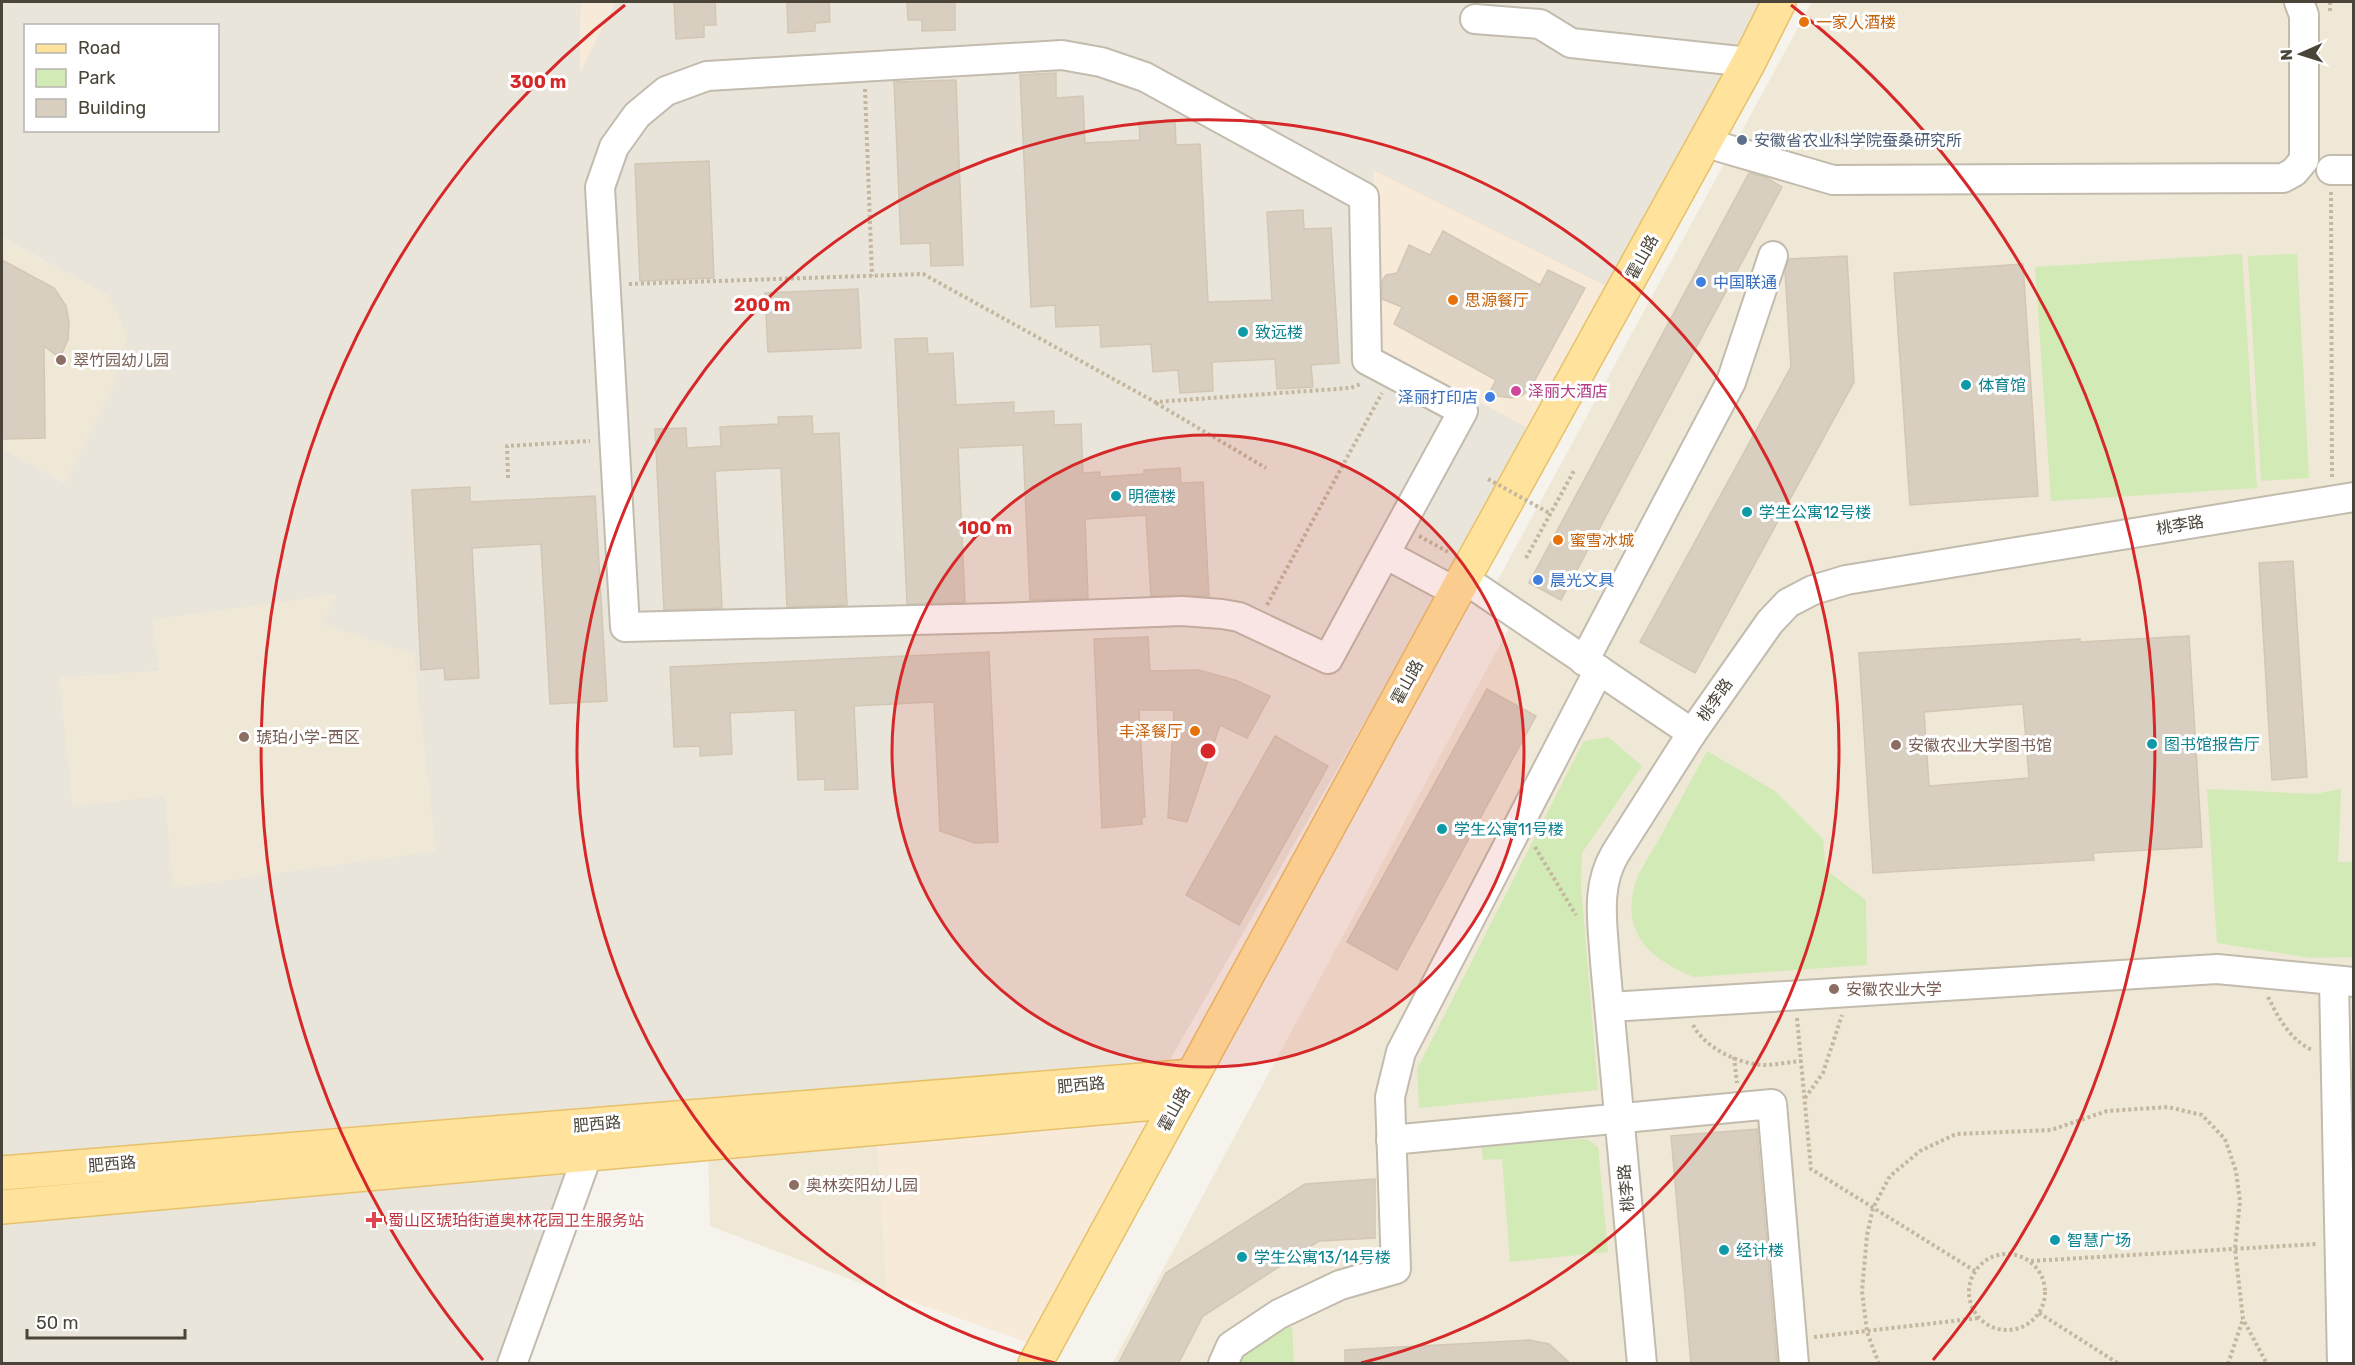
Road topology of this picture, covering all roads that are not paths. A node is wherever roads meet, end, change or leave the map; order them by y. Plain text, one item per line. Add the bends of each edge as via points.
1 (1779, 2) edge
2 (1798, 2) edge
3 (2300, 2) edge
4 (1475, 19) dead end
5 (1749, 62) junction
6 (1720, 147) junction
7 (1773, 256) dead end
8 (2343, 498) edge
9 (1385, 554) junction
10 (1469, 582) junction
11 (1591, 665) junction
12 (1692, 733) junction
13 (2344, 981) edge
14 (1610, 1007) junction
15 (1185, 1089) junction
16 (1620, 1120) junction
17 (593, 1139) junction
18 (1391, 1140) junction
19 (2, 1173) edge
20 (2, 1207) edge
21 (1793, 1351) edge
22 (512, 1364) edge
23 (1035, 1364) edge
24 (1059, 1364) edge
25 (1223, 1364) edge
26 (1642, 1364) edge
27 (2342, 1364) edge

1 - 5 main road, 霍山路
2 - 6 main road, 霍山路
3 - 6 street via 2304,15 2304,160 2283,178 1833,180
4 - 5 street via 1540,24 1571,43
5 - 10 main road, 霍山路
6 - 10 main road, 霍山路
7 - 11 street via 1731,382
8 - 12 street, 桃李路 via 1857,578 1813,590 1788,603 1770,622
9 - 9 street via 1463,411 1367,360 1365,197 1145,76 1101,62 1062,56 707,76 666,91 637,115 614,147 600,187 625,627 1182,610 1222,614 1257,625 1328,659
9 - 10 street
10 - 11 street
10 - 15 main road, 霍山路
10 - 24 main road, 霍山路
11 - 12 street
11 - 18 street via 1520,823 1401,1052 1390,1097
12 - 14 street, 桃李路 via 1615,854 1604,878 1601,900
13 - 14 street via 2217,969
13 - 27 street via 2335,1059
14 - 16 street, 桃李路
15 - 17 main road, 肥西路
15 - 23 main road, 霍山路
16 - 18 street
16 - 21 street via 1772,1104
16 - 26 street, 桃李路
17 - 19 main road, 肥西路
17 - 20 main road, 肥西路
17 - 22 street
18 - 25 street via 1396,1269 1340,1286 1279,1314 1231,1347

